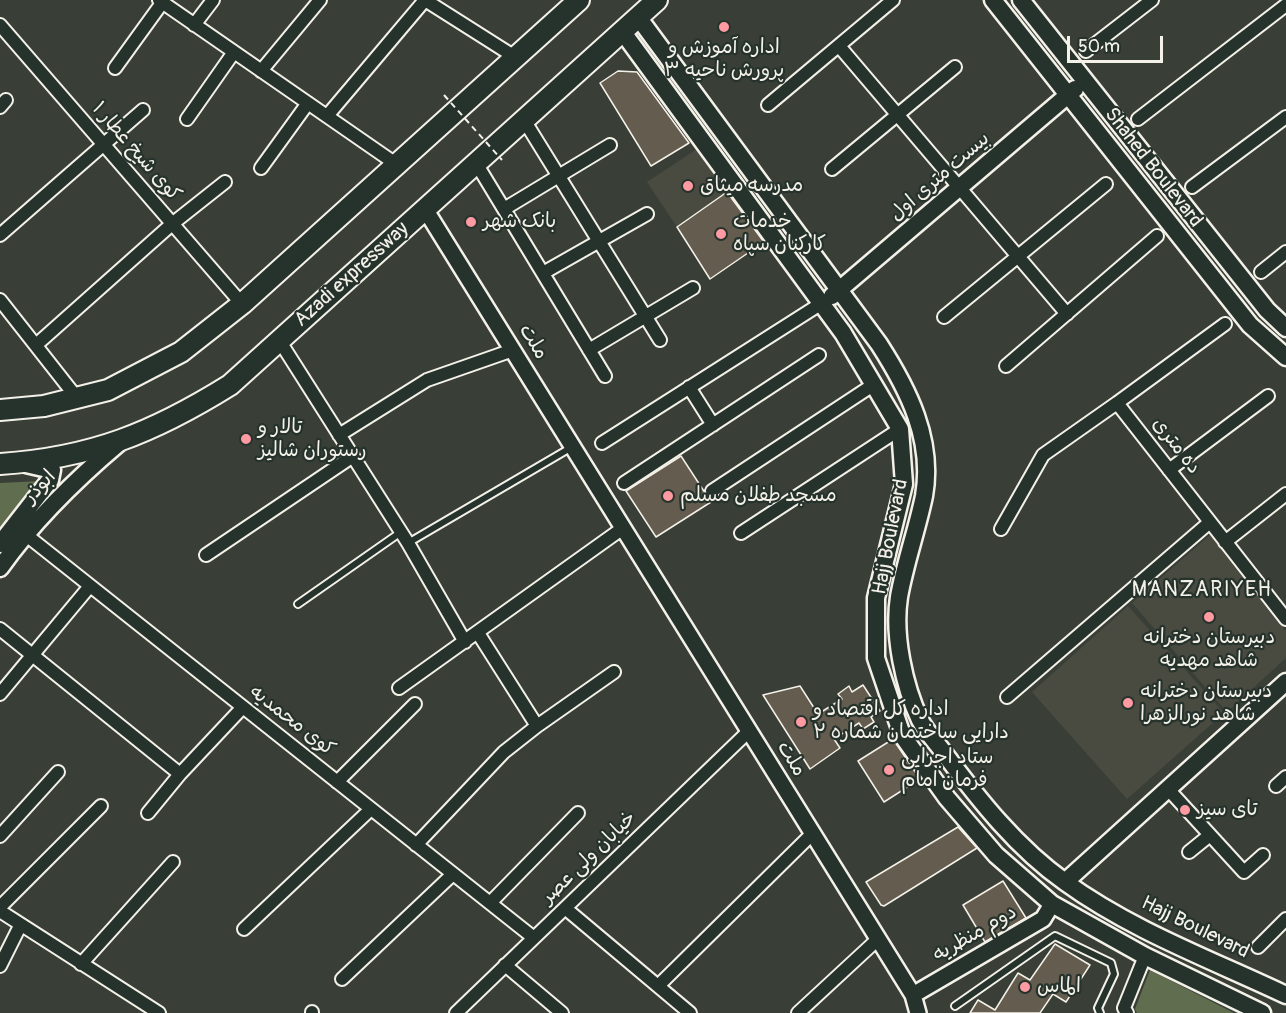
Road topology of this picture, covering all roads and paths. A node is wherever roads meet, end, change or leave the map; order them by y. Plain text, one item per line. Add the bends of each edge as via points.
1 (213, 0) edge
2 (320, 0) edge
3 (425, 0) edge
4 (579, 0) edge
5 (657, 0) edge
6 (893, 0) edge
7 (993, 0) edge
8 (1021, 0) edge
9 (1152, 0) edge
10 (161, 1) edge
11 (1286, 5) edge
12 (638, 16) junction
13 (194, 24) junction
14 (0, 25) edge
15 (622, 31) junction
16 (657, 42) junction
17 (839, 46) junction
18 (1086, 51) dead end
19 (234, 52) junction
20 (641, 56) junction
21 (515, 57) junction
22 (955, 67) dead end
23 (115, 68) dead end
24 (261, 70) junction
25 (1084, 81) junction
26 (444, 94) dead end
27 (1068, 94) junction
28 (308, 103) junction
29 (768, 105) dead end
30 (143, 110) dead end
31 (898, 113) junction
32 (327, 116) junction
33 (1286, 117) edge
34 (187, 119) dead end
35 (1138, 119) dead end
36 (524, 120) junction
37 (102, 143) junction
38 (610, 145) dead end
39 (502, 160) dead end
40 (476, 163) junction
41 (396, 164) junction
42 (261, 168) dead end
43 (832, 169) dead end
44 (559, 176) junction
45 (225, 182) dead end
46 (1106, 184) dead end
47 (962, 187) junction
48 (1192, 187) dead end
49 (425, 209) junction
50 (504, 209) junction
51 (647, 214) dead end
52 (172, 224) junction
53 (0, 235) edge
54 (1157, 236) dead end
55 (599, 241) junction
56 (1286, 252) edge
57 (1019, 255) junction
58 (1261, 272) dead end
59 (543, 273) junction
60 (693, 288) dead end
61 (840, 290) junction
62 (1258, 300) junction
63 (0, 301) edge
64 (822, 303) junction
65 (242, 304) junction
66 (1240, 313) junction
67 (1067, 314) junction
68 (645, 316) junction
69 (944, 317) dead end
70 (1225, 324) dead end
71 (1286, 328) edge
72 (279, 340) junction
73 (660, 340) dead end
74 (36, 345) junction
75 (513, 350) junction
76 (589, 350) junction
77 (819, 355) dead end
78 (1286, 357) edge
79 (1006, 366) dead end
80 (605, 376) dead end
81 (873, 385) junction
82 (689, 387) junction
83 (1268, 396) dead end
84 (77, 398) junction
85 (1117, 402) junction
86 (0, 410) edge
87 (713, 425) junction
88 (900, 429) junction
89 (339, 435) junction
90 (118, 443) junction
91 (602, 443) dead end
92 (573, 446) junction
93 (353, 456) junction
94 (10, 463) edge
95 (1169, 470) junction
96 (624, 483) dead end
97 (712, 491) dead end
98 (1286, 494) edge
99 (1210, 522) junction
100 (623, 528) junction
101 (1001, 529) dead end
102 (20, 530) junction
103 (401, 531) junction
104 (741, 533) dead end
105 (1226, 542) junction
106 (408, 543) junction
107 (0, 544) edge
108 (206, 555) dead end
109 (0, 568) edge
110 (90, 586) junction
111 (298, 604) dead end
112 (1286, 619) edge
113 (0, 629) edge
114 (478, 633) junction
115 (465, 642) junction
116 (33, 656) junction
117 (614, 672) dead end
118 (1286, 682) edge
119 (399, 688) dead end
120 (0, 694) edge
121 (1007, 697) dead end
122 (914, 700) junction
123 (415, 704) dead end
124 (892, 706) junction
125 (243, 707) junction
126 (537, 726) junction
127 (749, 731) junction
128 (58, 772) dead end
129 (180, 774) junction
130 (1286, 777) edge
131 (337, 782) junction
132 (1276, 786) dead end
133 (1168, 789) junction
134 (101, 806) dead end
135 (371, 809) junction
136 (148, 813) dead end
137 (578, 813) dead end
138 (813, 833) junction
139 (1210, 835) junction
140 (0, 836) edge
141 (416, 845) junction
142 (1189, 852) dead end
143 (1263, 855) dead end
144 (173, 862) dead end
145 (453, 874) junction
146 (1065, 882) junction
147 (490, 903) junction
148 (1052, 904) junction
149 (565, 908) junction
150 (0, 909) edge
151 (1286, 919) edge
152 (20, 926) junction
153 (244, 929) dead end
154 (534, 938) junction
155 (878, 939) junction
156 (1258, 946) dead end
157 (1145, 956) junction
158 (81, 964) junction
159 (506, 965) junction
160 (0, 966) edge
161 (342, 979) dead end
162 (659, 986) junction
163 (913, 995) junction
164 (1286, 995) edge
165 (955, 1006) dead end
166 (159, 1013) edge
167 (456, 1013) edge
168 (562, 1013) edge
169 (690, 1013) edge
170 (798, 1013) edge
171 (918, 1013) edge
172 (1100, 1013) edge
173 (1127, 1013) edge
174 (1262, 1013) edge

1 - 13 street
2 - 24 street
3 - 21 street
3 - 32 street
4 - 21 highway
5 - 12 highway, Azadi expressway
6 - 17 street
7 - 27 main road, Shahed Boulevard
8 - 25 main road, Shahed Boulevard
9 - 18 street
10 - 13 street
10 - 23 street
11 - 35 street
12 - 15 highway, Azadi expressway
12 - 16 main road, Hajj Boulevard
13 - 19 street
14 - 37 street, کوی شیخ عطار ۱
15 - 20 main road, Hajj Boulevard
15 - 36 highway, Azadi expressway
16 - 20 main road
16 - 61 main road, Hajj Boulevard
17 - 29 street
17 - 31 street
19 - 24 street
19 - 34 street
20 - 64 main road, Hajj Boulevard
21 - 41 highway
22 - 31 street
24 - 28 street
25 - 27 main road, بیست متری اول
25 - 62 main road, Shahed Boulevard
26 - 39 path, bridge
27 - 47 main road, بیست متری اول
27 - 66 main road, Shahed Boulevard
28 - 32 street
28 - 42 street
30 - 37 street
31 - 43 street
31 - 47 street
32 - 41 street
33 - 48 street
36 - 40 highway, Azadi expressway
36 - 44 street
37 - 52 street, کوی شیخ عطار ۱
37 - 53 street
38 - 44 street
40 - 49 highway, Azadi expressway
40 - 50 street
41 - 65 highway
44 - 50 street
44 - 55 street
45 - 52 street
46 - 57 street
47 - 57 street
47 - 61 main road, بیست متری اول
49 - 72 highway, Azadi expressway
49 - 75 street, ملت
50 - 59 street
51 - 55 street
52 - 65 street, کوی شیخ عطار ۱
52 - 74 street
54 - 67 street
55 - 59 street
55 - 68 street
56 - 58 street
57 - 67 street
57 - 69 street
59 - 76 street
60 - 68 street
61 - 64 main road, بیست متری اول
61 - 122 main road, Hajj Boulevard via 904,383 918,418 924,449 924,493 899,599 899,652
62 - 66 main road
62 - 71 main road, Shahed Boulevard
63 - 74 street
64 - 81 main road, Hajj Boulevard
64 - 82 street
65 - 84 highway via 181,352 108,390
66 - 78 main road, Shahed Boulevard
67 - 79 street
68 - 73 street
68 - 76 street
70 - 85 street
72 - 89 street
72 - 90 highway, Azadi expressway via 230,385 183,414
74 - 84 street
75 - 89 street via 427,380
75 - 92 street, ملت
76 - 80 street
77 - 87 street
81 - 88 main road, Hajj Boulevard
81 - 97 street
82 - 87 street
82 - 91 street
83 - 95 street
84 - 86 highway
85 - 95 street, ده متری
85 - 101 street via 1043,455
87 - 96 street
88 - 104 street
88 - 124 main road, Hajj Boulevard via 904,484 876,597 876,658
89 - 93 street
90 - 94 highway, Azadi expressway
90 - 102 main road, ابوذر
92 - 100 street, ملت
92 - 106 lane
93 - 103 street
93 - 108 street
94 - 102 main road, ابوذر via 52,470
95 - 99 street, ده متری
98 - 105 street
99 - 105 street, ده متری
99 - 121 street
100 - 114 street
100 - 127 street, ملت
102 - 107 main road, ابوذر
102 - 109 main road, ابوذر
102 - 110 street, کوی محمدیه
103 - 106 street
103 - 111 lane
105 - 112 street, ده متری
106 - 115 street
110 - 116 street
110 - 125 street, کوی محمدیه
113 - 116 street
114 - 115 street
114 - 126 street
115 - 119 street
116 - 120 street
116 - 129 street
117 - 126 street
118 - 133 main road
122 - 124 main road
122 - 146 main road, Hajj Boulevard via 921,721 967,784 1020,844
123 - 131 street
124 - 148 main road, Hajj Boulevard via 902,735 947,798 996,855
125 - 129 street
125 - 131 street, کوی محمدیه
126 - 141 street via 504,752
127 - 138 street, ملت
127 - 149 street, خیابان ولی عصر
128 - 140 street
129 - 136 street
130 - 132 street
131 - 135 street, کوی محمدیه
133 - 139 street
133 - 146 main road
134 - 150 street
135 - 141 street, کوی محمدیه
135 - 153 street
137 - 147 street
138 - 155 street, ملت
138 - 162 street
139 - 142 street
139 - 143 street via 1244,872
141 - 145 street, کوی محمدیه
144 - 158 street
145 - 147 street, کوی محمدیه
145 - 161 street
146 - 164 main road, Hajj Boulevard via 1125,918
147 - 154 street, کوی محمدیه
148 - 157 main road, Hajj Boulevard
148 - 163 street, دوم منظریه via 1043,918
149 - 154 street, خیابان ولی عصر
149 - 162 street
150 - 152 street
151 - 156 street
152 - 158 street
152 - 160 street
154 - 159 street, خیابان ولی عصر
155 - 163 street, ملت
155 - 170 street
157 - 173 street via 1124,1008
157 - 174 main road, Hajj Boulevard
158 - 166 street
159 - 167 street, خیابان ولی عصر
159 - 168 street
162 - 169 street
163 - 171 street, ملت
165 - 172 lane via 1054,936 1111,963 1114,974 1098,1008

